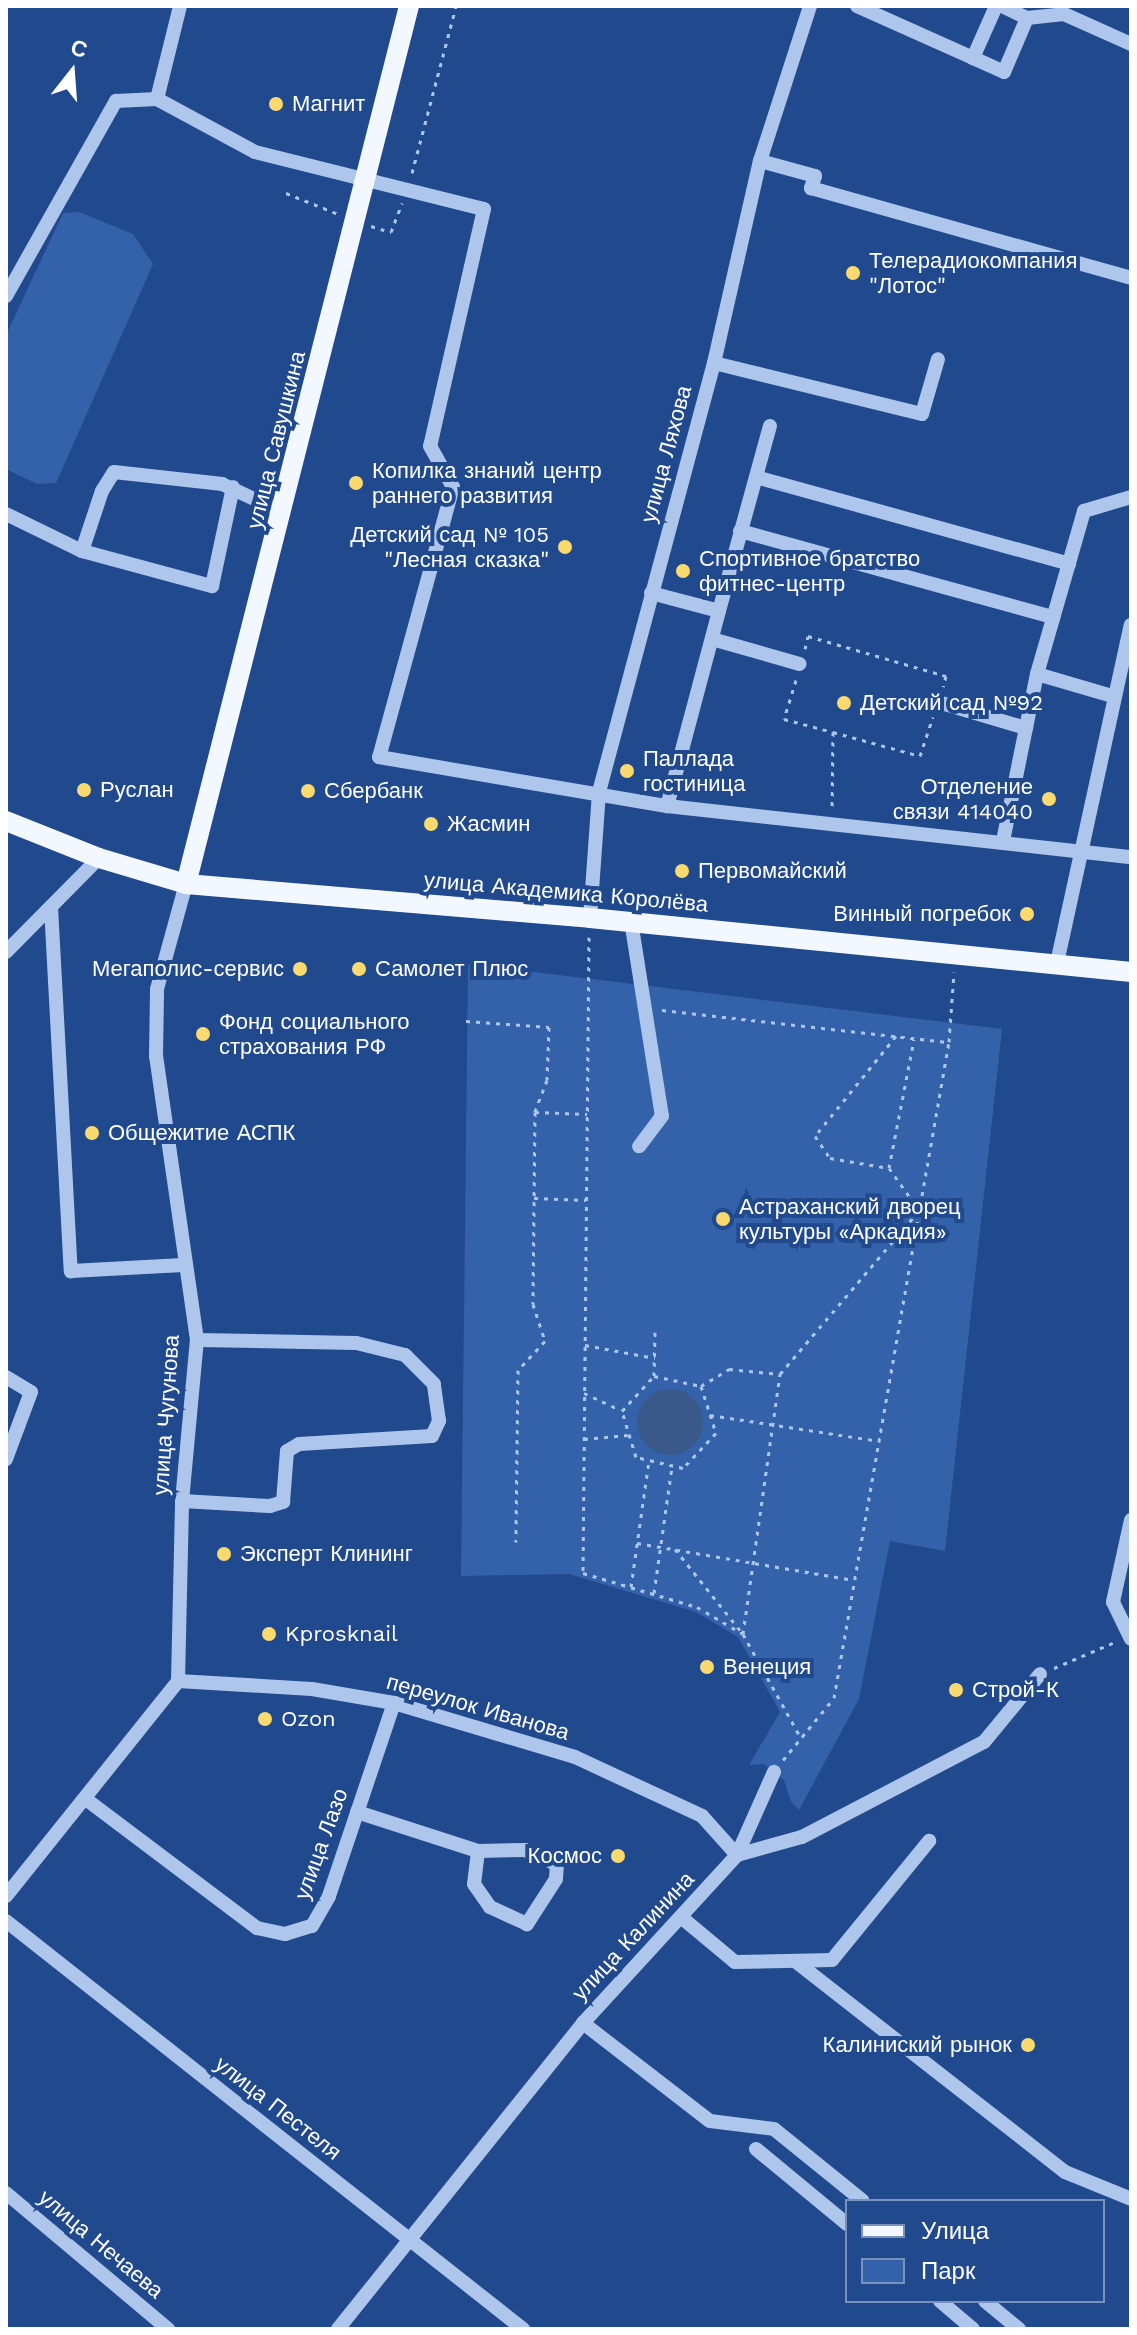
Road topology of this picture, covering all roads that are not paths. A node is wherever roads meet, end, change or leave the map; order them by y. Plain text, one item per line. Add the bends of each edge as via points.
1 (180, 6) edge
2 (409, 6) edge
3 (810, 6) edge
4 (857, 6) edge
5 (999, 6) edge
6 (1066, 10) edge
7 (883, 11) edge
8 (1027, 18) junction
9 (1131, 44) edge
10 (973, 58) junction
11 (157, 99) junction
12 (760, 161) junction
13 (368, 178) junction
14 (1131, 278) edge
15 (6, 296) edge
16 (938, 359) dead end
17 (714, 363) junction
18 (770, 426) dead end
19 (756, 477) junction
20 (233, 487) junction
21 (1131, 497) edge
22 (282, 512) junction
23 (6, 514) edge
24 (740, 531) junction
25 (82, 551) junction
26 (1069, 564) junction
27 (651, 593) junction
28 (719, 611) junction
29 (1053, 617) junction
30 (1131, 625) edge
31 (712, 639) junction
32 (800, 664) road end
33 (1037, 674) junction
34 (1113, 692) junction
35 (1131, 693) edge
36 (938, 702) road end
37 (1026, 728) junction
38 (599, 792) junction
39 (667, 806) junction
40 (6, 821) edge
41 (1003, 841) junction
42 (1083, 850) junction
43 (1131, 857) edge
44 (99, 858) junction
45 (186, 884) junction
46 (51, 907) junction
47 (590, 918) junction
48 (631, 921) junction
49 (6, 952) edge
50 (1057, 963) junction
51 (1131, 972) edge
52 (639, 1146) dead end
53 (183, 1265) junction
54 (197, 1340) junction
55 (6, 1377) edge
56 (6, 1459) edge
57 (182, 1501) junction
58 (1131, 1520) edge
59 (1129, 1638) edge
60 (1040, 1674) road end
61 (178, 1681) junction
62 (394, 1703) junction
63 (774, 1772) road end
64 (87, 1800) junction
65 (357, 1812) junction
66 (929, 1841) dead end
67 (478, 1851) junction
68 (737, 1855) junction
69 (6, 1896) edge
70 (681, 1917) junction
71 (6, 1921) edge
72 (795, 1961) junction
73 (583, 2023) junction
74 (756, 2149) dead end
75 (6, 2193) edge
76 (861, 2199) edge
77 (1131, 2199) edge
78 (845, 2222) edge
79 (407, 2237) junction
80 (942, 2303) edge
81 (987, 2303) edge
82 (1009, 2326) edge
83 (168, 2329) edge
84 (338, 2329) edge
85 (523, 2329) edge
86 (973, 2329) edge

1 - 11 street
2 - 13 main road, улица Савушкина
3 - 12 street, улица Ляхова
4 - 7 street
5 - 8 street
5 - 10 street
6 - 8 street
6 - 9 street
7 - 10 street
8 - 10 street via 1004,72
11 - 13 street via 255,152
11 - 15 street via 116,101 101,120
12 - 14 street via 815,176 811,188
12 - 17 street, улица Ляхова
13 - 22 main road, улица Савушкина
13 - 38 street via 484,209 430,446 453,487 379,757
16 - 17 street via 922,414
17 - 27 street, улица Ляхова
18 - 19 street
19 - 24 street
19 - 26 street
20 - 22 street
20 - 25 street via 114,472
20 - 25 street via 212,586
21 - 26 street via 1084,511
22 - 45 main road, улица Савушкина
23 - 25 street
24 - 28 street
24 - 29 street
26 - 29 street
27 - 28 street
27 - 38 street, улица Ляхова
28 - 31 street
29 - 33 street
30 - 34 street
31 - 32 street
31 - 39 street
33 - 34 street
33 - 37 street
34 - 35 street
34 - 42 street
36 - 37 street
37 - 41 street
38 - 39 street
38 - 47 street, улица Ляхова
39 - 41 street
40 - 44 main road, улица Академика Королёва
41 - 42 street
42 - 43 street
42 - 50 street
44 - 45 main road, улица Академика Королёва
44 - 46 street
45 - 47 main road, улица Академика Королёва
45 - 53 street, улица Чугунова via 157,989 156,1056
46 - 49 street
46 - 53 street via 71,1271
47 - 48 main road, улица Академика Королёва
48 - 50 main road, улица Академика Королёва
48 - 52 street via 662,1116
50 - 51 main road, улица Академика Королёва
53 - 54 street, улица Чугунова
54 - 57 street, улица Чугунова
54 - 57 street via 356,1343 405,1355 434,1384 439,1421 432,1436 299,1444 287,1451 283,1502 270,1506
55 - 56 street via 31,1392
57 - 61 street, улица Чугунова
58 - 59 street via 1113,1602
60 - 68 street via 984,1742 802,1837
61 - 62 street, переулок Иванова via 312,1689
61 - 64 street
62 - 65 street, улица Лазо
62 - 68 street, переулок Иванова via 575,1757 702,1816
63 - 68 street
64 - 65 street, улица Лазо via 257,1928 285,1934 312,1926 329,1896
64 - 69 street
65 - 67 street
66 - 72 street via 832,1960
67 - 67 street via 525,1850 557,1864 556,1879 527,1924 490,1907 474,1884
68 - 70 street, улица Калинина
70 - 72 street via 735,1962
70 - 73 street, улица Калинина
71 - 79 street, улица Пестеля
72 - 77 street via 1065,2172
73 - 76 street via 710,2121 774,2129
73 - 79 street, улица Калинина
74 - 78 street
75 - 83 street, улица Нечаева
79 - 84 street, улица Калинина
79 - 85 street, улица Пестеля
80 - 86 street
81 - 82 street

